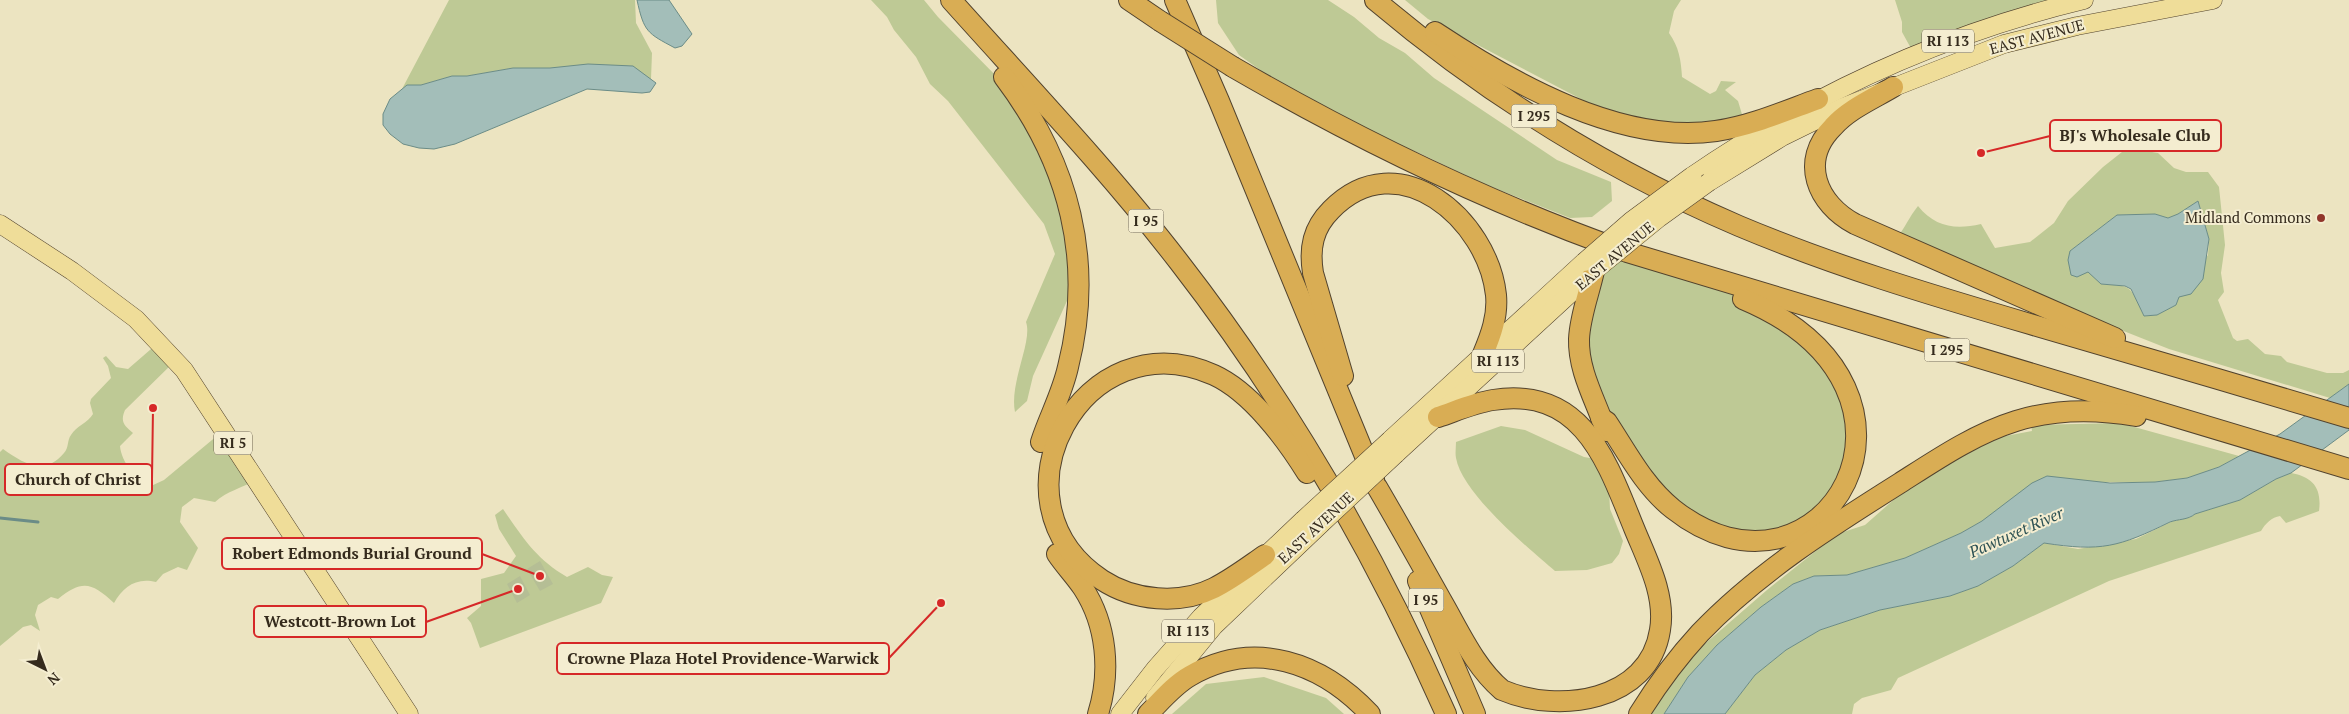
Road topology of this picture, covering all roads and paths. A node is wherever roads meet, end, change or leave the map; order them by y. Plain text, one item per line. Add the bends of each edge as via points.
1 (945, 0) edge
2 (951, 0) edge
3 (1129, 0) edge
4 (1175, 0) edge
5 (1375, 0) edge
6 (1390, 0) edge
7 (2084, 0) edge
8 (2213, 0) edge
9 (1893, 87) junction
10 (1818, 99) junction
11 (0, 224) edge
12 (1656, 262) junction
13 (1592, 267) junction
14 (1483, 354) junction
15 (2182, 369) junction
16 (1438, 417) junction
17 (1601, 418) junction
18 (2349, 418) edge
19 (2230, 434) junction
20 (1360, 446) junction
21 (1393, 447) junction
22 (2342, 467) edge
23 (1377, 487) junction
24 (1266, 556) junction
25 (1383, 582) junction
26 (409, 714) edge
27 (1098, 714) edge
28 (1120, 714) edge
29 (1142, 714) edge
30 (1148, 714) edge
31 (1370, 714) edge
32 (1446, 714) edge
33 (1475, 714) edge
34 (1632, 714) edge
35 (1638, 714) edge

1 - 27 highway via 1039,128 1062,181 1073,222 1078,266 1076,328 1063,388 1037,456 1035,489 1049,540 1086,594 1100,626 1106,666
2 - 25 highway, I 95 via 1111,180 1199,288 1288,417
3 - 12 highway, I 295, bridge via 1233,67 1415,165 1575,233
4 - 20 highway, I 95
5 - 15 highway, I 295 via 1440,52 1526,111 1614,164 1706,211 1786,245 1867,274
6 - 10 highway via 1451,43 1516,80 1568,105 1630,125 1682,132 1716,131 1750,124
7 - 10 main road, EAST AVENUE / RI 113 via 1958,37
8 - 9 main road, EAST AVENUE / RI 113 via 2038,34
9 - 13 main road, EAST AVENUE / RI 113, bridge via 1812,122 1758,152 1709,182
9 - 15 highway via 1850,112 1822,140 1816,169 1820,190 1831,207 1856,224
10 - 13 main road, EAST AVENUE / RI 113, bridge via 1692,176 1631,221
11 - 26 main road, RI 5 via 72,271 136,319 184,370
12 - 17 highway via 1764,309 1791,325 1824,354 1844,384 1856,419 1856,454 1849,478 1828,509 1804,527 1764,540 1729,537 1695,524 1662,499
12 - 19 highway, I 295
13 - 14 main road, EAST AVENUE / RI 113
13 - 16 main road, EAST AVENUE / RI 113
13 - 17 highway via 1579,340 1586,379
14 - 20 highway via 1496,316 1496,298 1490,270 1470,228 1438,199 1413,188 1383,185 1361,190 1344,199 1315,232 1311,247 1312,264
14 - 21 main road, EAST AVENUE / RI 113
15 - 18 highway, I 295
16 - 21 main road, EAST AVENUE / RI 113
16 - 23 highway via 1493,400 1530,401 1569,417 1594,441 1649,564 1660,599 1658,640 1638,679 1611,702 1579,712 1545,711 1508,696 1486,673 1464,642
17 - 34 highway via 1663,566 1673,600 1674,626 1668,648
19 - 22 highway, I 295
19 - 35 highway via 2090,411 2037,415 1987,432 1854,513 1746,591 1687,647
20 - 23 highway, I 95
21 - 24 main road, EAST AVENUE / RI 113, bridge via 1303,520
21 - 29 main road, EAST AVENUE / RI 113, bridge via 1320,524 1214,626
23 - 33 highway, I 95
24 - 25 highway via 1214,588 1187,597 1146,597 1120,590 1095,576 1066,543 1050,501 1050,458 1068,416 1098,385 1139,368 1182,366 1219,378 1243,395 1279,433
24 - 28 main road, EAST AVENUE / RI 113 via 1225,592 1178,642
25 - 32 highway, I 95
30 - 31 highway via 1173,689 1199,671 1229,660 1259,657 1291,662 1323,675 1344,689

